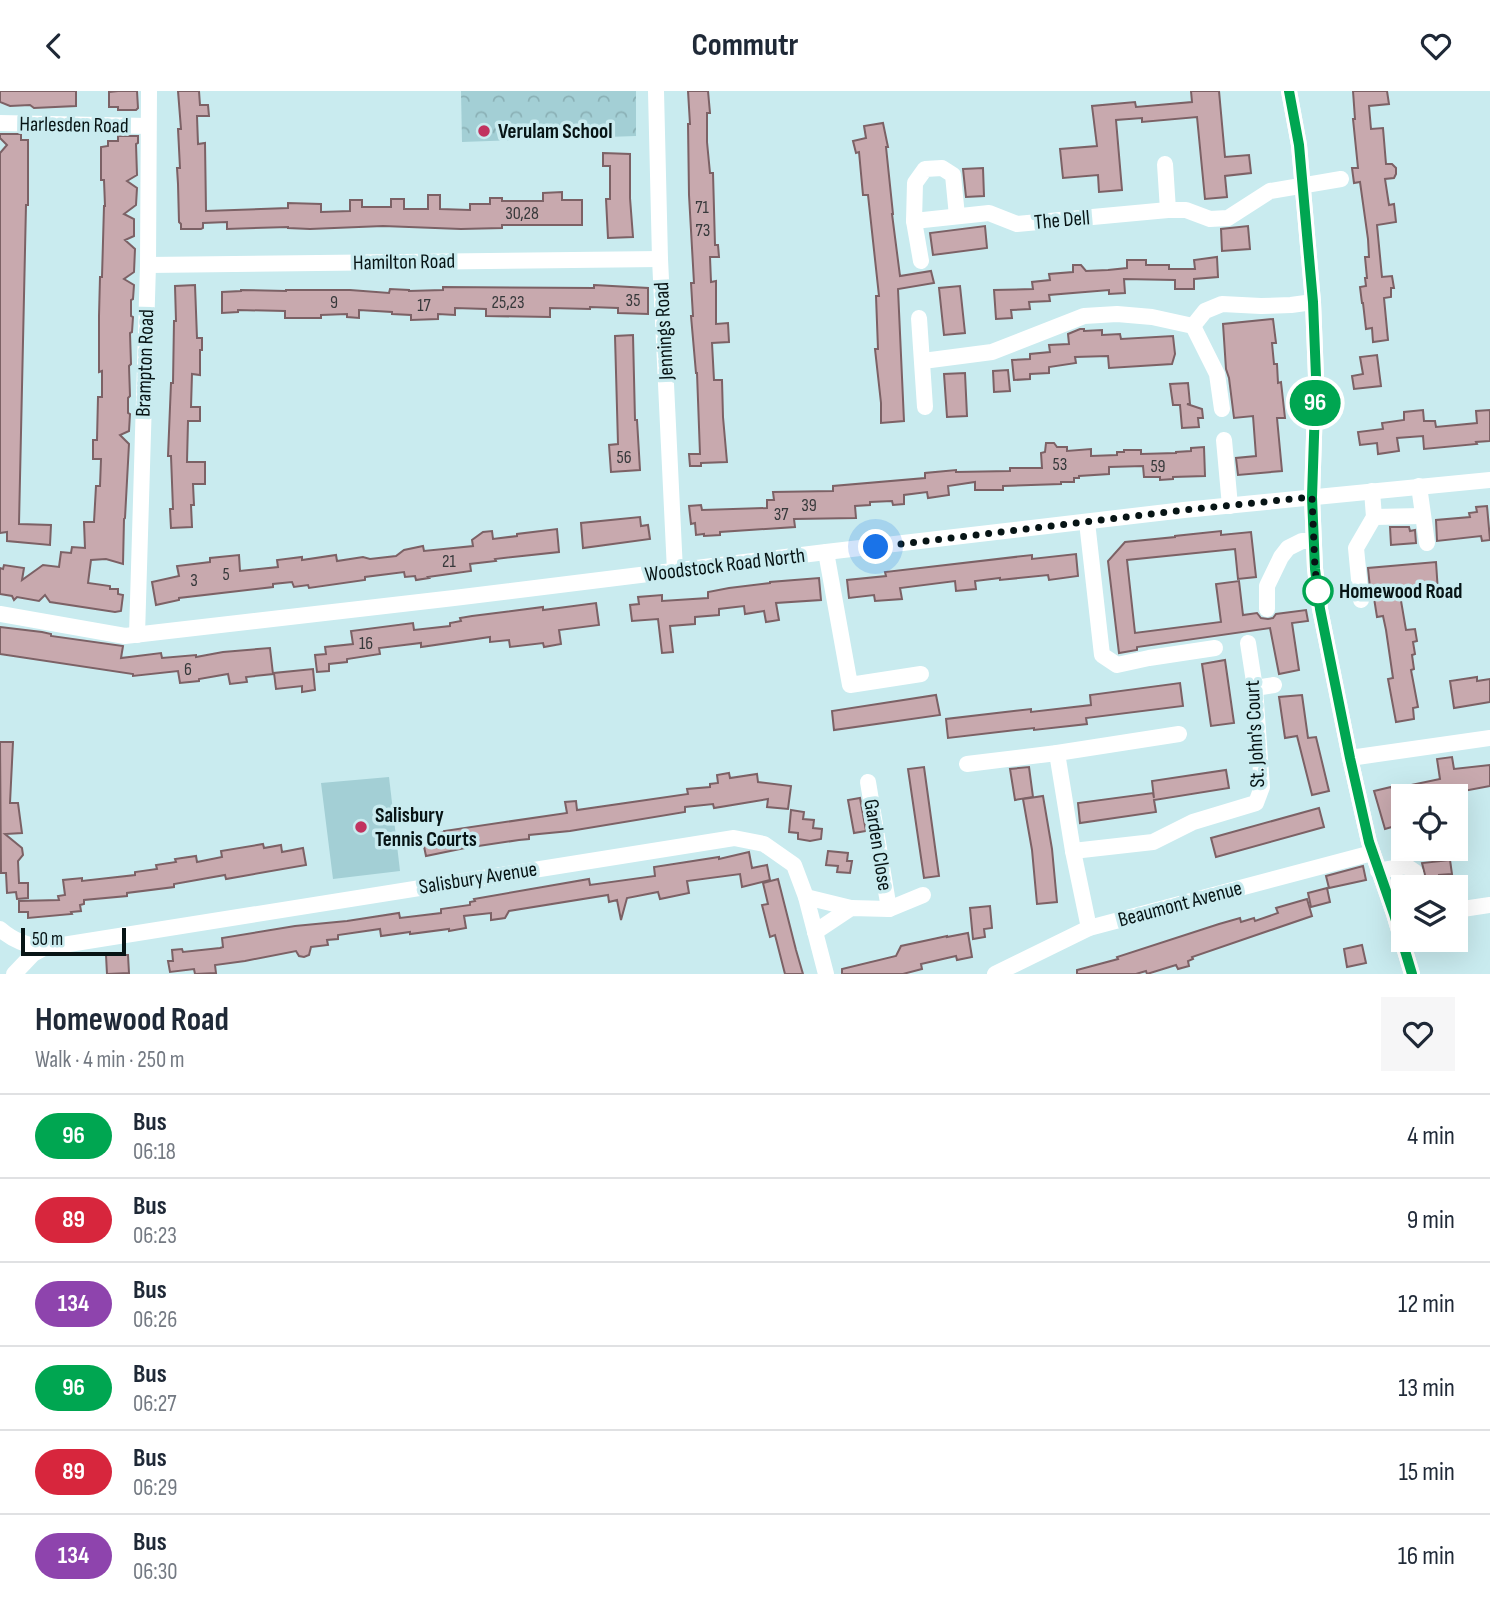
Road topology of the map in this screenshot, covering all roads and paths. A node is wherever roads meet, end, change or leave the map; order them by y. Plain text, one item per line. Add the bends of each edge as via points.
1 (149, 91) edge
2 (656, 91) edge
3 (1289, 91) edge
4 (0, 123) edge
5 (148, 126) junction
6 (1165, 164) dead end
7 (1341, 179) dead end
8 (1303, 186) junction
9 (1168, 210) junction
10 (957, 216) junction
11 (914, 221) junction
12 (660, 259) junction
13 (921, 261) dead end
14 (148, 265) junction
15 (1313, 302) junction
16 (919, 318) dead end
17 (1193, 327) junction
18 (923, 361) junction
19 (925, 407) dead end
20 (1222, 409) dead end
21 (1224, 440) dead end
22 (1490, 480) edge
23 (1419, 486) junction
24 (1372, 491) junction
25 (1312, 497) junction
26 (1230, 506) junction
27 (1422, 516) junction
28 (1374, 517) junction
29 (1087, 522) junction
30 (1314, 541) junction
31 (1427, 543) dead end
32 (826, 552) junction
33 (675, 571) junction
34 (1361, 600) dead end
35 (1267, 609) dead end
36 (0, 614) edge
37 (138, 635) junction
38 (1248, 643) dead end
39 (1215, 648) dead end
40 (921, 674) dead end
41 (1274, 685) dead end
42 (1255, 688) junction
43 (1178, 734) dead end
44 (1490, 738) edge
45 (1056, 753) junction
46 (1350, 758) junction
47 (967, 764) dead end
48 (868, 782) dead end
49 (1073, 851) junction
50 (1372, 853) junction
51 (1378, 871) junction
52 (1416, 875) edge
53 (923, 895) dead end
54 (806, 897) junction
55 (1391, 898) edge
56 (1490, 905) edge
57 (851, 908) junction
58 (1468, 908) edge
59 (889, 909) junction
60 (1089, 928) junction
61 (0, 929) edge
62 (815, 932) junction
63 (44, 948) junction
64 (1407, 952) edge
65 (14, 974) edge
66 (826, 974) edge
67 (995, 974) edge
68 (1412, 974) edge

1 - 5 street, Brampton Road
2 - 12 street, Jennings Road
3 - 8 street
4 - 5 street, Harlesden Road
5 - 14 street, Brampton Road
6 - 9 street
7 - 8 street, The Dell
8 - 9 street, The Dell via 1270,191 1228,218
8 - 15 street
9 - 10 street, The Dell via 1017,224 989,213
10 - 11 street, The Dell
10 - 11 street via 953,175 942,168 925,169 915,183
11 - 13 street
12 - 14 street, Hamilton Road
12 - 33 street, Jennings Road
14 - 37 street, Brampton Road
15 - 17 street via 1222,304 1205,311
15 - 25 street
16 - 18 street
17 - 18 street via 1152,317 1084,317 992,352
17 - 20 street via 1217,374
18 - 19 street
21 - 26 street
22 - 23 street
23 - 24 street
23 - 27 street
24 - 25 street
24 - 28 street
25 - 26 street, Woodstock Road North
25 - 30 street
26 - 29 street, Woodstock Road North
27 - 28 street
27 - 31 street
28 - 34 street via 1356,548
29 - 32 street, Woodstock Road North
29 - 39 street via 1102,655 1117,664
30 - 35 street via 1302,541 1281,557 1267,586
30 - 46 street via 1320,609
32 - 33 street, Woodstock Road North
32 - 40 street via 844,687
33 - 37 street, Woodstock Road North
36 - 37 street, Woodstock Road North
38 - 42 street, St. John's Court
41 - 42 street
42 - 49 street, St. John's Court via 1262,787 1256,803 1193,823 1153,842
43 - 45 street
44 - 46 street
45 - 47 street
45 - 49 street
46 - 50 street
48 - 59 street, Garden Close
49 - 60 street
50 - 51 street
50 - 60 street, Beaumont Avenue
51 - 52 street via 1406,866
51 - 55 street
53 - 59 street, Garden Close
54 - 57 street, Garden Close
54 - 62 street, Salisbury Avenue
54 - 63 street, Salisbury Avenue via 794,865 764,844 734,838
56 - 58 street
57 - 59 street, Garden Close
57 - 62 street, Garden Close
60 - 67 street, Beaumont Avenue
61 - 63 street, Salisbury Avenue via 15,941
62 - 66 street, Salisbury Avenue
63 - 65 street
64 - 68 street

